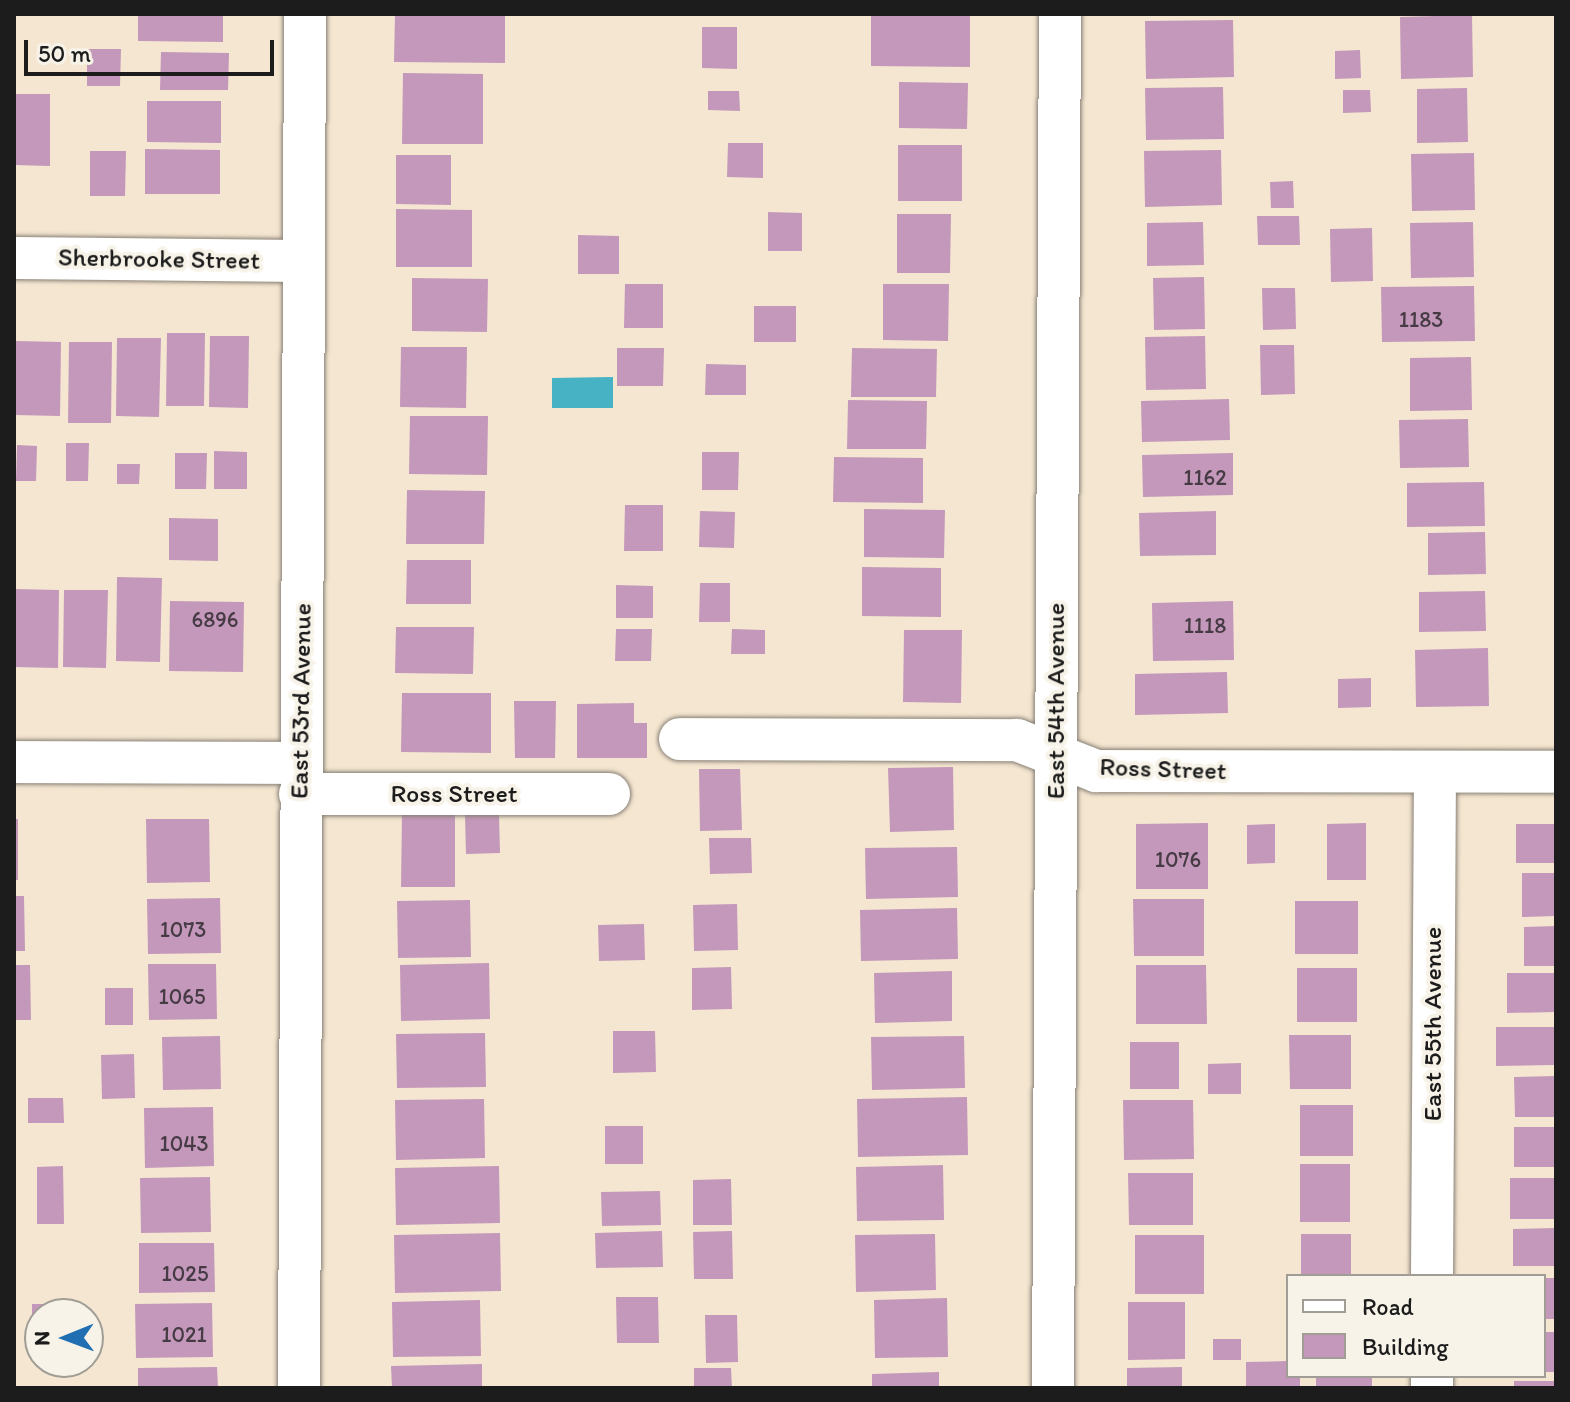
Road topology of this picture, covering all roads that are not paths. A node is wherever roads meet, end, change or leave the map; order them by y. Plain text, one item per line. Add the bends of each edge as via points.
1 (305, 14) edge
2 (1060, 14) edge
3 (14, 258) edge
4 (304, 261) junction
5 (680, 739) dead end
6 (1056, 755) junction
7 (14, 762) edge
8 (1435, 772) junction
9 (1556, 772) edge
10 (300, 779) junction
11 (609, 794) dead end
12 (1432, 1274) edge
13 (299, 1388) edge
14 (1053, 1388) edge

1 - 4 street, East 53rd Avenue
2 - 6 street, East 54th Avenue
3 - 4 street, Sherbrooke Street
4 - 10 street, East 53rd Avenue
5 - 6 street, Ross Street via 1017,740
6 - 8 street, Ross Street via 1103,771
6 - 14 street, East 54th Avenue
7 - 10 street, Ross Street
8 - 9 street, Ross Street
8 - 12 street, East 55th Avenue
10 - 11 street, Ross Street
10 - 13 street, East 53rd Avenue

